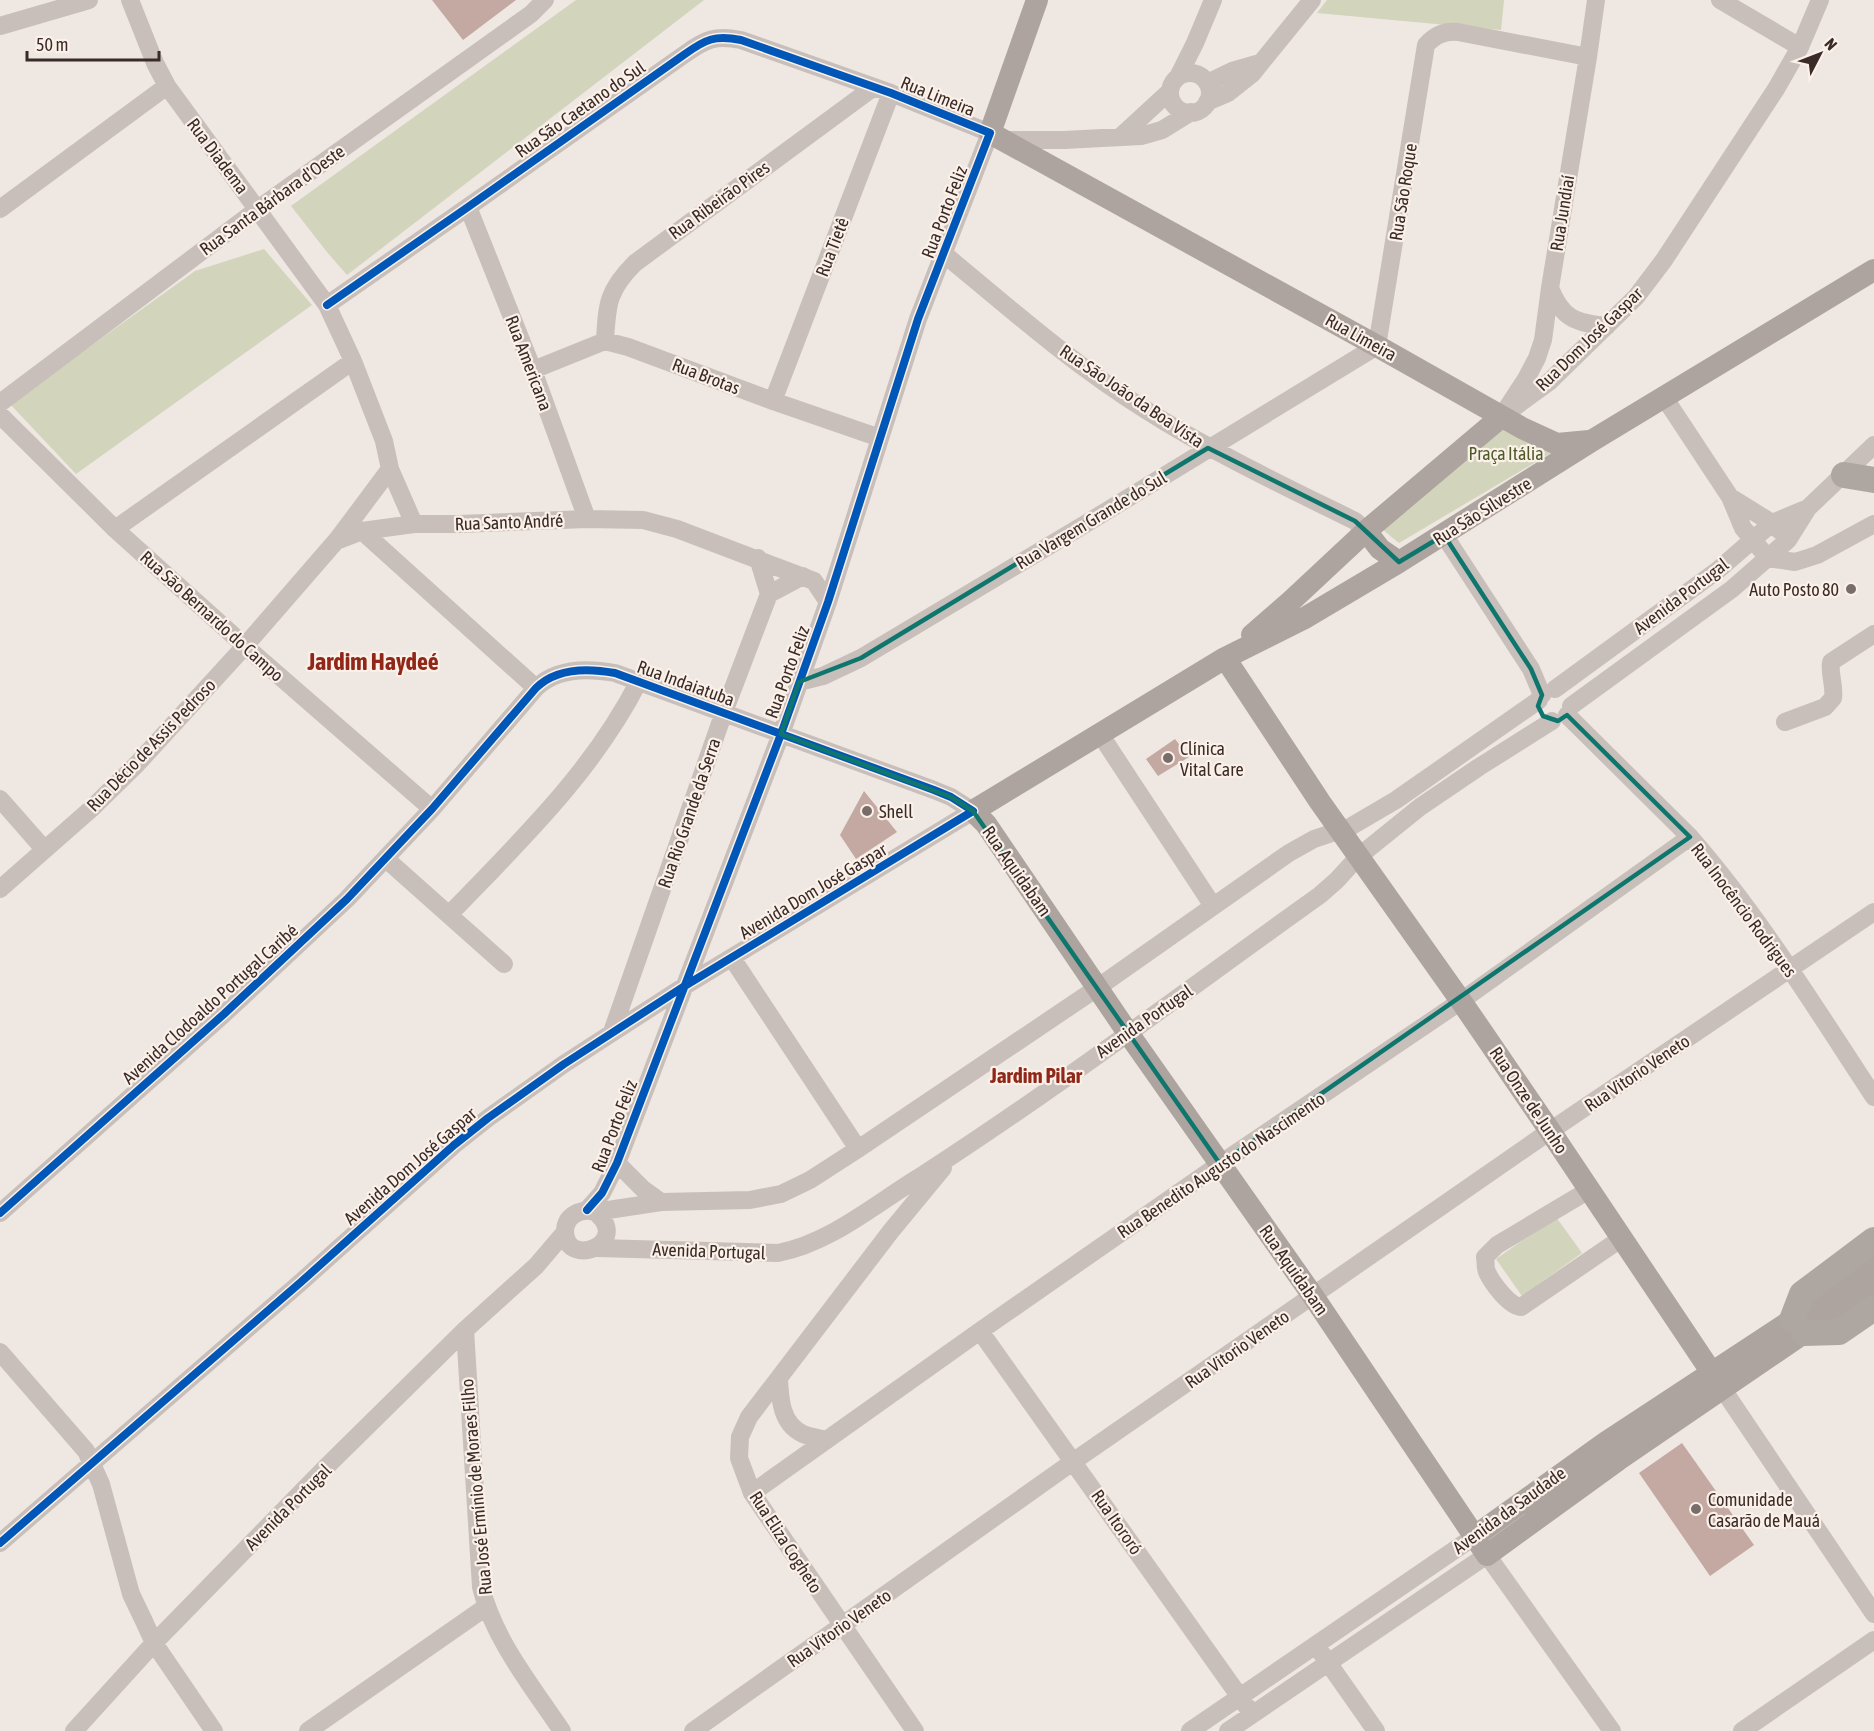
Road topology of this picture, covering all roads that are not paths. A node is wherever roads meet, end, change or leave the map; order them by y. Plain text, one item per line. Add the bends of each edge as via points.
1 (89, 0) edge
2 (130, 0) edge
3 (545, 0) edge
4 (1037, 0) edge
5 (1213, 0) edge
6 (1312, 0) edge
7 (1596, 0) edge
8 (1720, 0) edge
9 (1820, 0) edge
10 (0, 26) edge
11 (1196, 43) junction
12 (1800, 47) junction
13 (1588, 57) junction
14 (1262, 63) junction
15 (1204, 80) junction
16 (1174, 84) junction
17 (167, 86) junction
18 (883, 90) junction
19 (1207, 102) junction
20 (1191, 112) junction
21 (996, 136) junction
22 (1120, 137) junction
23 (468, 207) junction
24 (0, 209) edge
25 (258, 209) junction
26 (944, 254) junction
27 (1869, 276) edge
28 (1550, 288) junction
29 (327, 305) junction
30 (1607, 326) junction
31 (605, 341) junction
32 (1377, 346) junction
33 (353, 361) junction
34 (533, 370) junction
35 (1664, 398) junction
36 (773, 401) junction
37 (0, 403) edge
38 (0, 415) edge
39 (1501, 417) junction
40 (880, 438) junction
41 (1874, 446) edge
42 (1208, 448) junction
43 (1556, 454) junction
44 (390, 469) junction
45 (1844, 475) junction
46 (1874, 480) edge
47 (1730, 497) junction
48 (1808, 508) junction
49 (587, 519) junction
50 (1772, 523) junction
51 (414, 524) junction
52 (1874, 524) edge
53 (115, 529) junction
54 (362, 531) junction
55 (1366, 531) junction
56 (1444, 535) junction
57 (1752, 540) junction
58 (1788, 540) junction
59 (336, 541) junction
60 (759, 558) junction
61 (1768, 558) junction
62 (842, 560) junction
63 (1399, 562) junction
64 (808, 578) junction
65 (769, 594) junction
66 (828, 602) junction
67 (1874, 634) edge
68 (245, 646) junction
69 (1225, 658) junction
70 (639, 681) junction
71 (799, 682) junction
72 (536, 688) junction
73 (1547, 693) junction
74 (724, 712) junction
75 (1564, 714) junction
76 (1785, 722) dead end
77 (781, 734) junction
78 (1100, 734) junction
79 (0, 800) edge
80 (432, 809) junction
81 (973, 811) junction
82 (1340, 831) junction
83 (1690, 837) junction
84 (44, 849) junction
85 (1358, 857) junction
86 (386, 859) junction
87 (0, 889) edge
88 (1213, 906) junction
89 (1874, 912) edge
90 (449, 915) junction
91 (732, 958) junction
92 (504, 964) dead end
93 (1790, 969) junction
94 (683, 987) junction
95 (1097, 987) junction
96 (1461, 1001) junction
97 (612, 1032) junction
98 (1128, 1033) junction
99 (1874, 1097) edge
100 (1550, 1131) junction
101 (858, 1149) junction
102 (953, 1155) junction
103 (616, 1163) junction
104 (1220, 1164) junction
105 (1589, 1190) junction
106 (883, 1200) junction
107 (661, 1202) junction
108 (591, 1211) junction
109 (0, 1213) edge
110 (891, 1231) junction
111 (565, 1232) junction
112 (1622, 1238) junction
113 (1874, 1240) edge
114 (589, 1249) junction
115 (1874, 1263) edge
116 (536, 1266) junction
117 (1874, 1285) edge
118 (1312, 1296) junction
119 (1837, 1300) junction
120 (1874, 1308) edge
121 (1798, 1327) junction
122 (465, 1330) junction
123 (980, 1331) junction
124 (0, 1352) edge
125 (778, 1379) junction
126 (1717, 1381) junction
127 (827, 1440) junction
128 (1074, 1461) junction
129 (92, 1462) junction
130 (752, 1493) junction
131 (0, 1543) edge
132 (1481, 1545) junction
133 (486, 1607) junction
134 (1874, 1614) edge
135 (842, 1626) junction
136 (1874, 1640) edge
137 (154, 1642) junction
138 (1315, 1644) junction
139 (1328, 1662) junction
140 (1240, 1696) junction
141 (1252, 1714) junction
142 (74, 1731) edge
143 (214, 1731) edge
144 (308, 1731) edge
145 (562, 1731) edge
146 (693, 1731) edge
147 (915, 1731) edge
148 (1190, 1731) edge
149 (1228, 1731) edge
150 (1376, 1731) edge
151 (1612, 1731) edge
152 (1742, 1731) edge

1 - 10 street
2 - 17 street, Rua Diadema
3 - 25 street, Rua Santa Bárbara d'Oeste via 531,14
4 - 21 main road, Rua Porto Feliz
5 - 11 street
6 - 14 street
7 - 13 street, Rua Jundiaí
8 - 12 street
9 - 12 street, Rua Dom José Gaspar
11 - 15 street
11 - 16 street
12 - 30 street, Rua Dom José Gaspar via 1750,131 1664,260
13 - 28 street, Rua Jundiaí
13 - 32 street, Rua São Roque via 1458,32 1443,32 1426,45
14 - 15 street
14 - 19 street via 1238,86
15 - 16 street via 1190,73
15 - 19 street via 1209,89
16 - 20 street via 1174,104
16 - 22 street
17 - 24 street
17 - 25 street, Rua Diadema
18 - 21 street, Rua Limeira
18 - 23 street, Rua São Caetano do Sul via 741,40 708,39
18 - 31 street, Rua Ribeirão Pires via 635,262 611,295
18 - 36 street, Rua Tietê
19 - 20 street
20 - 22 street via 1154,133
21 - 22 street via 1064,140
21 - 26 street, Rua Porto Feliz
21 - 32 main road, Rua Limeira
23 - 29 street, Rua São Caetano do Sul
23 - 34 street, Rua Americana
25 - 29 street, Rua Diadema
25 - 37 street, Rua Santa Bárbara d'Oeste
26 - 40 street, Rua Porto Feliz
26 - 42 street, Rua São João da Boa Vista via 1097,377
27 - 35 main road, Rua São Silvestre
28 - 30 street via 1554,300 1575,320
28 - 39 street, Rua Jundiaí via 1537,358
29 - 33 street, Rua Diadema
30 - 39 street, Rua Dom José Gaspar via 1550,382
31 - 34 street
31 - 36 street, Rua Brotas via 628,346
32 - 39 main road, Rua Limeira
32 - 42 street, Rua Vargem Grande do Sul
33 - 44 street, Rua Diadema via 384,441
33 - 53 street
34 - 49 street, Rua Americana
35 - 43 main road, Rua São Silvestre via 1593,440
35 - 47 street
36 - 40 street, Rua Brotas
38 - 53 street, Rua São Bernardo do Campo
39 - 43 main road, Rua Limeira via 1542,438
39 - 55 main road, Rua Dom José Gaspar
40 - 62 street, Rua Porto Feliz
41 - 45 street, Avenida Portugal
42 - 55 street, Rua São João da Boa Vista via 1355,521
42 - 71 street, Rua Vargem Grande do Sul via 861,658 823,676
43 - 56 main road, Rua São Silvestre
44 - 51 street, Rua Diadema
44 - 59 street
45 - 46 highway
45 - 48 street, Avenida Portugal
47 - 50 street
47 - 57 street
48 - 50 street, Avenida Portugal
48 - 58 street, Avenida Portugal
49 - 51 street, Rua Santo André
49 - 60 street, Rua Santo André via 660,523
50 - 57 street, Avenida Portugal
50 - 58 street
51 - 54 street, Rua Santo André
52 - 61 street via 1817,555 1795,562
53 - 68 street, Rua São Bernardo do Campo
54 - 59 street, Rua Santo André
54 - 72 street
55 - 63 main road via 1380,549
55 - 69 main road, Rua Dom José Gaspar
56 - 63 main road, Rua São Silvestre
56 - 73 street
57 - 61 street
57 - 73 street, Avenida Portugal via 1718,570
58 - 61 street, Avenida Portugal
59 - 68 street, Rua Santo André
60 - 64 street, Rua Santo André
60 - 65 street
61 - 75 street, Avenida Portugal
62 - 64 street
62 - 66 street, Rua Porto Feliz
63 - 69 main road, Rua São Silvestre via 1303,619
64 - 65 street
64 - 66 street
65 - 74 street, Rua Rio Grande da Serra
66 - 71 street, Rua Porto Feliz
67 - 76 street via 1831,662 1834,690 1826,707
68 - 80 street, Rua São Bernardo do Campo
68 - 84 street, Rua Décio de Assis Pedroso via 137,765
69 - 78 main road, Avenida Dom José Gaspar
69 - 82 main road, Rua Onze de Junho
70 - 72 street, Rua Indaiatuba via 595,669 574,670 556,674
70 - 74 street, Rua Indaiatuba
70 - 90 street via 591,760 555,804
71 - 77 street, Rua Porto Feliz
72 - 80 street, Rua Indaiatuba
73 - 75 street via 1565,692 1568,696
73 - 75 street via 1540,711 1547,719
73 - 82 street, Avenida Portugal via 1396,800
74 - 77 street, Rua Indaiatuba
74 - 97 street, Rua Rio Grande da Serra
75 - 83 street, Rua Inocêncio Rodrigues
75 - 85 street, Avenida Portugal via 1447,787
77 - 81 street, Rua Indaiatuba via 943,794
77 - 94 street, Rua Porto Feliz
78 - 81 main road, Avenida Dom José Gaspar
78 - 88 street
79 - 84 street
80 - 86 street, Avenida Clodoaldo Portugal Caribé
81 - 91 street, Avenida Dom José Gaspar
81 - 95 main road, Rua Aquidabam via 986,824
82 - 85 main road, Rua Onze de Junho
82 - 88 street, Avenida Portugal via 1303,845
83 - 93 street, Rua Inocêncio Rodrigues
83 - 96 street, Rua Benedito Augusto do Nascimento
84 - 87 street, Rua Décio de Assis Pedroso
85 - 96 main road, Rua Onze de Junho
85 - 98 street, Avenida Portugal via 1320,895
86 - 90 street
86 - 109 street, Avenida Clodoaldo Portugal Caribé via 224,1014
88 - 95 street, Avenida Portugal
89 - 93 street, Rua Vitorio Veneto
90 - 92 street
91 - 94 street, Avenida Dom José Gaspar
91 - 101 street
93 - 99 street, Rua Inocêncio Rodrigues
93 - 100 street, Rua Vitorio Veneto
94 - 97 street, Avenida Dom José Gaspar
94 - 103 street, Rua Porto Feliz
95 - 98 main road, Rua Aquidabam
95 - 101 street, Avenida Portugal
96 - 100 main road, Rua Onze de Junho
96 - 104 street, Rua Benedito Augusto do Nascimento
97 - 129 street, Avenida Dom José Gaspar via 454,1145
98 - 102 street, Avenida Portugal
98 - 104 main road, Rua Aquidabam
100 - 105 main road, Rua Onze de Junho
100 - 118 street, Rua Vitorio Veneto
101 - 107 street, Avenida Portugal via 781,1194 750,1200
102 - 106 street, Avenida Portugal
102 - 110 street, Rua Eliza Cogheto
103 - 107 street
103 - 108 street, Rua Porto Feliz
104 - 118 main road, Rua Aquidabam
104 - 123 street, Rua Benedito Augusto do Nascimento
105 - 112 main road, Rua Onze de Junho
105 - 112 street via 1497,1245 1485,1257 1487,1271 1509,1303 1521,1307
106 - 110 street
106 - 114 street, Avenida Portugal via 825,1237 778,1253
107 - 108 street, Avenida Portugal
108 - 111 street via 571,1216
108 - 114 street via 602,1218 606,1234 603,1242
110 - 125 street, Rua Eliza Cogheto
111 - 114 street via 573,1246
111 - 116 street, Avenida Portugal
112 - 126 main road, Rua Onze de Junho
113 - 121 highway via 1802,1294
114 - 116 street, Avenida Portugal
115 - 119 main road
116 - 122 street, Avenida Portugal
117 - 119 main road
118 - 128 street, Rua Vitorio Veneto
118 - 132 main road, Rua Aquidabam
119 - 121 main road, Avenida da Saudade
120 - 121 highway via 1839,1332
121 - 126 main road, Avenida da Saudade
122 - 133 street, Rua José Ermínio de Moraes Filho via 481,1587
122 - 137 street, Avenida Portugal
123 - 127 street, Rua Benedito Augusto do Nascimento
123 - 128 street, Rua Itororó
124 - 129 street
125 - 127 street via 786,1419 804,1434
125 - 130 street, Rua Eliza Cogheto via 749,1417 740,1437 739,1458
126 - 132 main road, Avenida da Saudade via 1608,1466
126 - 134 street, Rua Onze de Junho
127 - 130 street, Rua Benedito Augusto do Nascimento
128 - 135 street, Rua Vitorio Veneto
128 - 140 street, Rua Itororó
129 - 131 street, Avenida Dom José Gaspar
129 - 137 street via 132,1594
130 - 135 street, Rua Eliza Cogheto
132 - 138 street, Avenida da Saudade
132 - 139 street, Avenida da Saudade
132 - 151 street, Rua Aquidabam
133 - 144 street
133 - 145 street, Rua José Ermínio de Moraes Filho via 498,1634
135 - 146 street, Rua Vitorio Veneto
135 - 147 street, Rua Eliza Cogheto
136 - 152 street
137 - 142 street, Avenida Portugal
137 - 143 street
138 - 139 street
138 - 140 street, Avenida da Saudade
139 - 141 street, Avenida da Saudade
139 - 150 street
140 - 141 street, Rua Itororó
140 - 148 street, Avenida da Saudade
141 - 149 street, Avenida da Saudade

